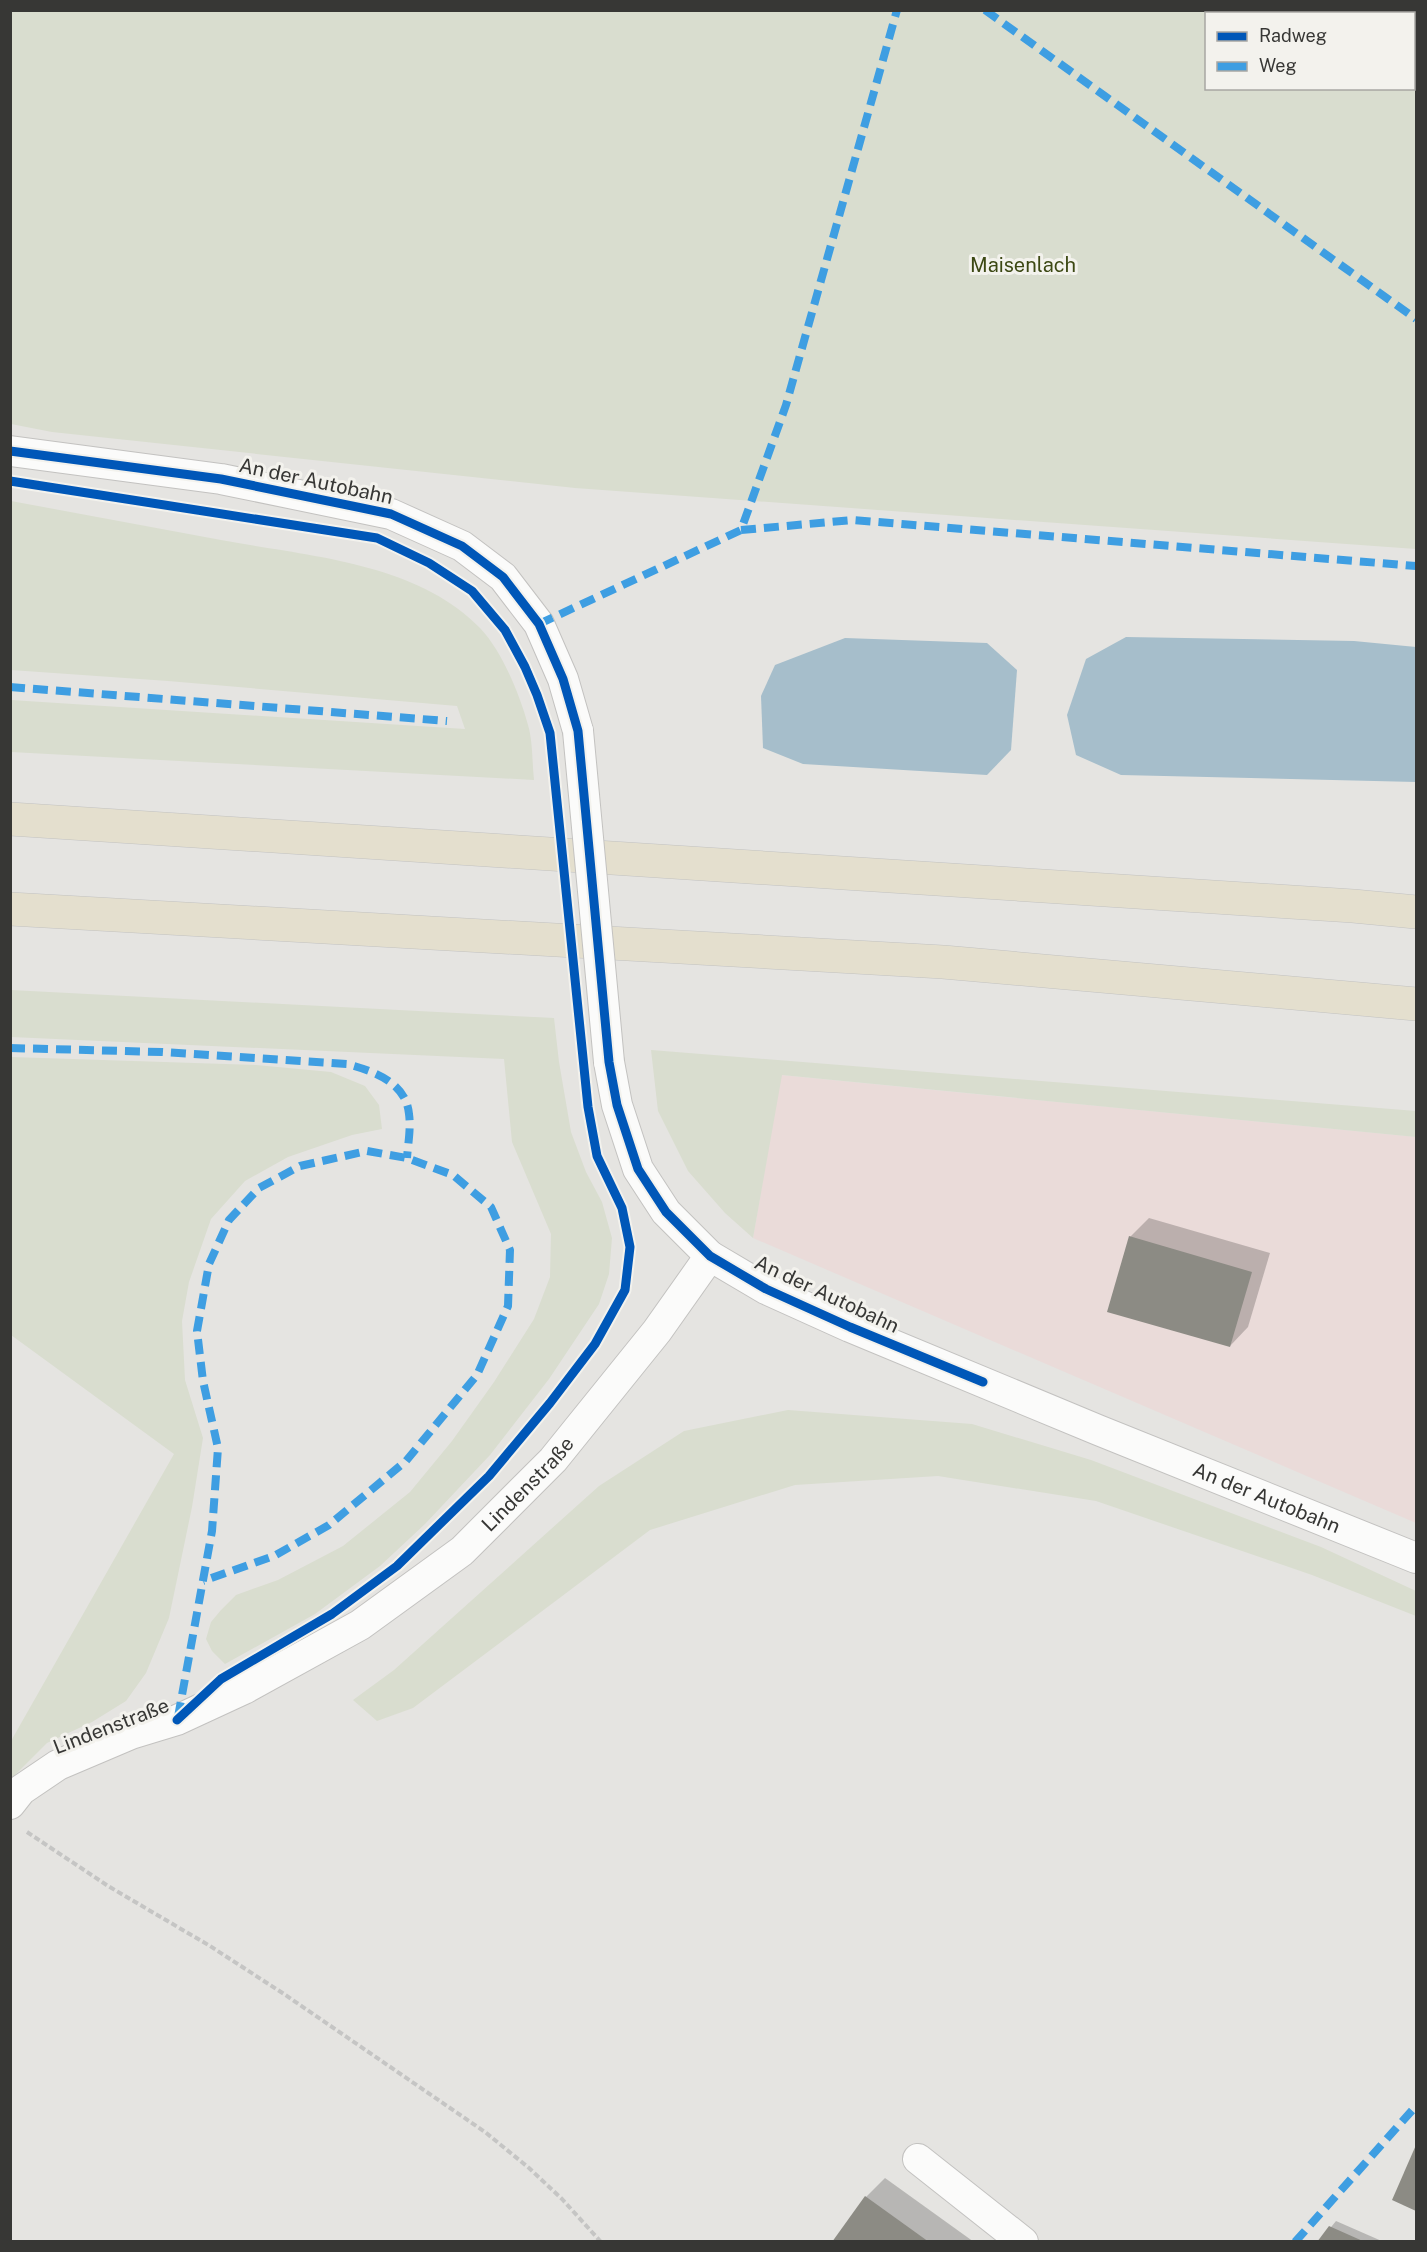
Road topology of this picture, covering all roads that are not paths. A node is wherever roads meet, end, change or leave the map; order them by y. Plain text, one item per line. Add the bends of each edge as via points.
1 (10, 451) edge
2 (10, 819) edge
3 (10, 909) edge
4 (1416, 912) edge
5 (1416, 1004) edge
6 (710, 1256) junction
7 (1416, 1558) edge
8 (14, 1815) edge
9 (918, 2159) dead end
10 (1023, 2241) edge

1 - 6 street, An der Autobahn, bridge via 221,479 392,514 462,546 503,577 539,624 563,679 578,731 609,1062 617,1105 638,1169 666,1212
2 - 4 highway
3 - 5 highway via 943,962
6 - 7 street, An der Autobahn via 766,1289 850,1327
6 - 8 street, Lindenstraße via 657,1331 554,1460 462,1551 360,1625 244,1689 177,1720 131,1734 58,1765 21,1790
9 - 10 street

